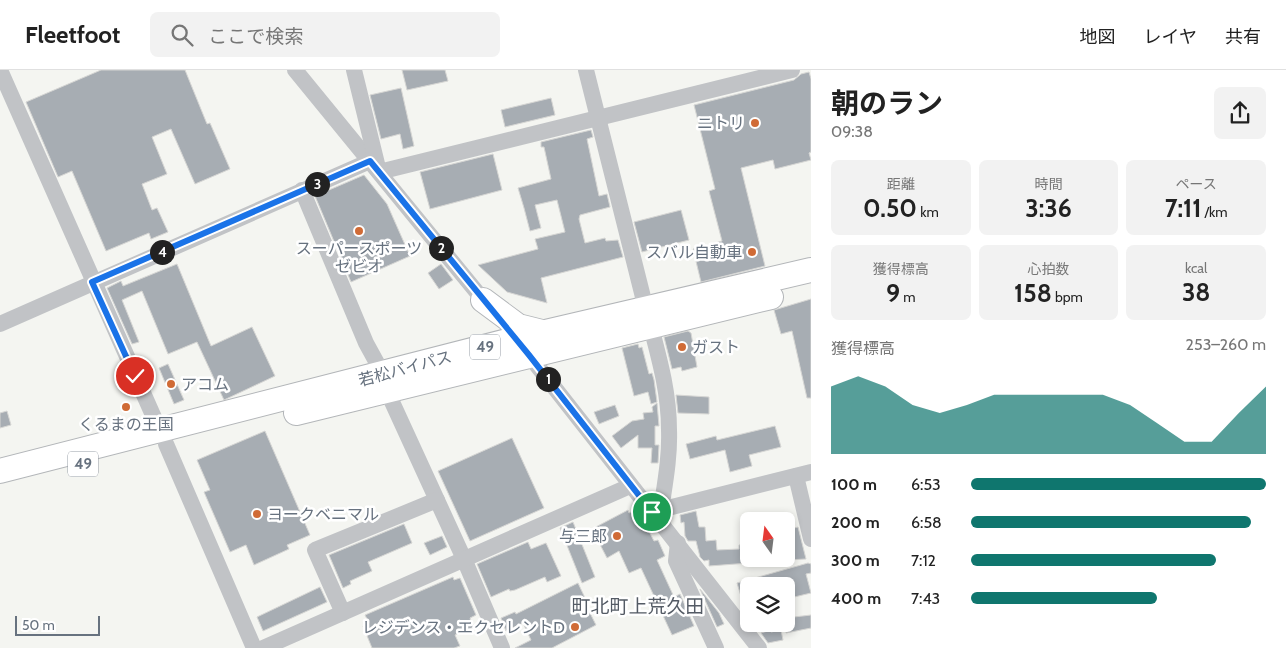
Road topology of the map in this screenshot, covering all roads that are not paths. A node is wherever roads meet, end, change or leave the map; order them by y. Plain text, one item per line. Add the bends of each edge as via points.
1 (0, 70) edge
2 (294, 70) edge
3 (586, 70) edge
4 (792, 70) edge
5 (359, 71) edge
6 (598, 120) junction
7 (375, 167) junction
8 (302, 190) junction
9 (811, 270) edge
10 (92, 282) junction
11 (811, 286) edge
12 (483, 300) junction
13 (649, 318) junction
14 (0, 324) edge
15 (547, 332) junction
16 (522, 347) junction
17 (468, 351) junction
18 (385, 383) junction
19 (163, 437) junction
20 (0, 470) edge
21 (804, 474) edge
22 (0, 485) edge
23 (630, 486) junction
24 (437, 500) junction
25 (657, 511) junction
26 (811, 539) edge
27 (678, 543) junction
28 (464, 559) junction
29 (344, 612) junction
30 (254, 648) edge
31 (263, 648) edge
32 (502, 648) edge
33 (716, 648) edge
34 (759, 648) edge

1 - 10 street
2 - 7 street
3 - 6 street
4 - 6 street
5 - 7 street
6 - 7 street
6 - 13 street
7 - 8 street
7 - 12 street
8 - 10 street
8 - 18 street
9 - 13 highway, 若松バイパス / 49
10 - 14 street
10 - 19 street
11 - 13 highway, 若松バイパス / 49
12 - 15 highway via 518,326
12 - 16 street
12 - 17 highway via 488,331 479,344
13 - 15 highway, 若松バイパス / 49
13 - 16 highway, 若松バイパス / 49
13 - 25 street via 666,388 669,430 667,467
15 - 16 highway, 若松バイパス / 49
16 - 17 highway, 若松バイパス / 49
16 - 18 highway, 若松バイパス / 49
16 - 23 street
17 - 18 highway, 若松バイパス / 49
18 - 19 highway, 若松バイパス / 49
18 - 24 street
19 - 20 highway, 若松バイパス / 49
19 - 22 highway, 若松バイパス / 49
19 - 30 street
21 - 25 street
21 - 26 street
23 - 25 street
23 - 28 street
24 - 28 street
24 - 29 street via 316,550
25 - 27 street
27 - 33 street via 676,561
27 - 34 street
28 - 29 street
28 - 32 street
29 - 31 street

